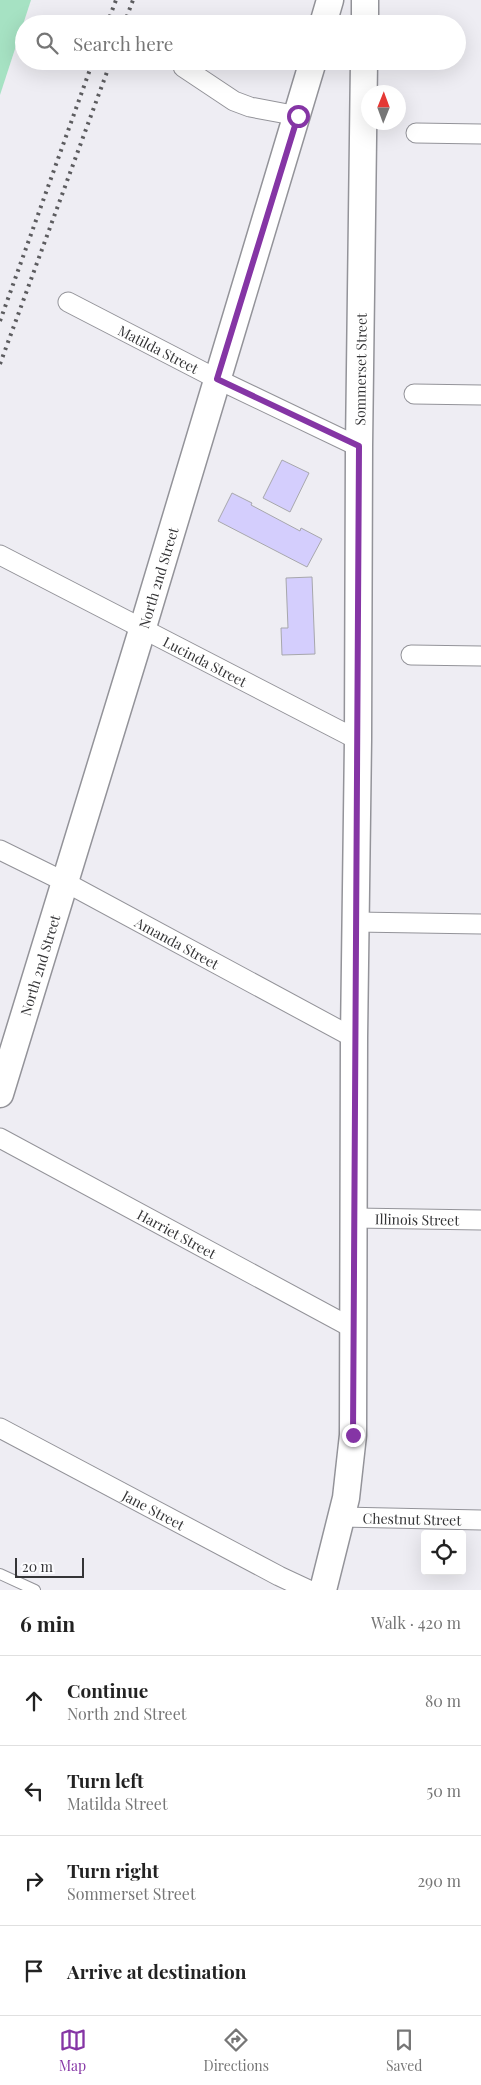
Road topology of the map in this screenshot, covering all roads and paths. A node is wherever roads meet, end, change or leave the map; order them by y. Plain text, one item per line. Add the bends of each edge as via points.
1 (330, 0) edge
2 (365, 0) edge
3 (326, 15) edge
4 (365, 15) edge
5 (188, 70) edge
6 (311, 70) edge
7 (364, 70) edge
8 (298, 116) junction
9 (416, 133) dead end
10 (481, 134) edge
11 (68, 302) dead end
12 (217, 379) junction
13 (414, 394) dead end
14 (481, 395) edge
15 (359, 446) junction
16 (0, 555) edge
17 (143, 627) junction
18 (411, 655) dead end
19 (481, 656) edge
20 (358, 740) junction
21 (0, 850) edge
22 (65, 882) junction
23 (356, 922) junction
24 (481, 924) edge
25 (354, 1038) junction
26 (0, 1094) edge
27 (0, 1138) edge
28 (355, 1218) junction
29 (481, 1220) edge
30 (354, 1329) junction
31 (0, 1428) edge
32 (342, 1517) junction
33 (481, 1520) edge
34 (0, 1574) edge
35 (35, 1590) edge
36 (309, 1590) edge
37 (323, 1590) edge

1 - 3 main road
2 - 4 main road
5 - 8 street via 234,101
6 - 8 main road, North 2nd Street
7 - 15 main road, Sommerset Street
8 - 12 main road, North 2nd Street
9 - 10 street
11 - 12 street, Matilda Street
12 - 15 street, Matilda Street
12 - 17 main road, North 2nd Street
13 - 14 street
15 - 20 main road, Sommerset Street
16 - 17 street, Lucinda Street
17 - 20 street, Lucinda Street
17 - 22 main road, North 2nd Street
18 - 19 street
20 - 23 main road, Sommerset Street
21 - 22 street, Amanda Street
22 - 25 street, Amanda Street
22 - 26 main road, North 2nd Street
23 - 24 street
23 - 25 main road, Sommerset Street
25 - 28 main road, Sommerset Street
27 - 30 street, Harriet Street
28 - 29 street, Illinois Street
28 - 30 main road, Sommerset Street
30 - 32 main road, Sommerset Street via 351,1468
31 - 36 street, Jane Street
32 - 33 street, Chestnut Street
32 - 37 main road, Sommerset Street
34 - 35 lane

